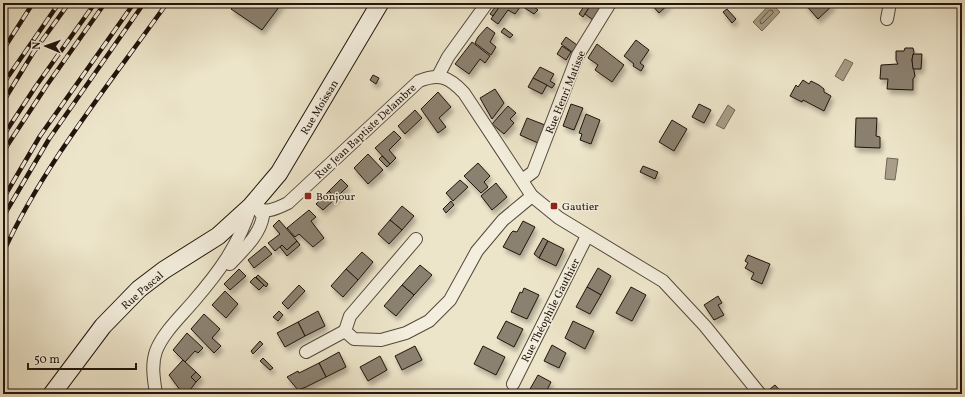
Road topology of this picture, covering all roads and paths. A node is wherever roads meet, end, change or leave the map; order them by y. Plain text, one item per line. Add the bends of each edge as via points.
1 (380, 3) edge
2 (487, 3) edge
3 (610, 3) edge
4 (890, 3) edge
5 (887, 19) dead end
6 (438, 76) junction
7 (522, 180) junction
8 (532, 196) junction
9 (255, 208) junction
10 (587, 236) junction
11 (416, 239) dead end
12 (345, 331) junction
13 (306, 352) dead end
14 (513, 384) dead end
15 (52, 394) edge
16 (156, 394) edge
17 (760, 394) edge

1 - 9 main road, Rue Moissan via 279,173
2 - 6 street via 448,57
3 - 7 street, Rue Henri Matisse via 578,55 533,172
4 - 5 street
6 - 7 street via 447,78 464,93
6 - 9 street, Rue Jean Baptiste Delambre via 419,81 288,203 272,211
7 - 8 street
8 - 10 street
8 - 12 street via 503,220 476,251 450,300 430,321 381,340 354,339
9 - 15 main road, Rue Pascal via 139,289 104,326
9 - 16 street via 214,277 159,343 153,363
10 - 14 street, Rue Théophile Gauthier
10 - 17 street via 664,281 705,326
11 - 12 street via 350,316
12 - 13 street

